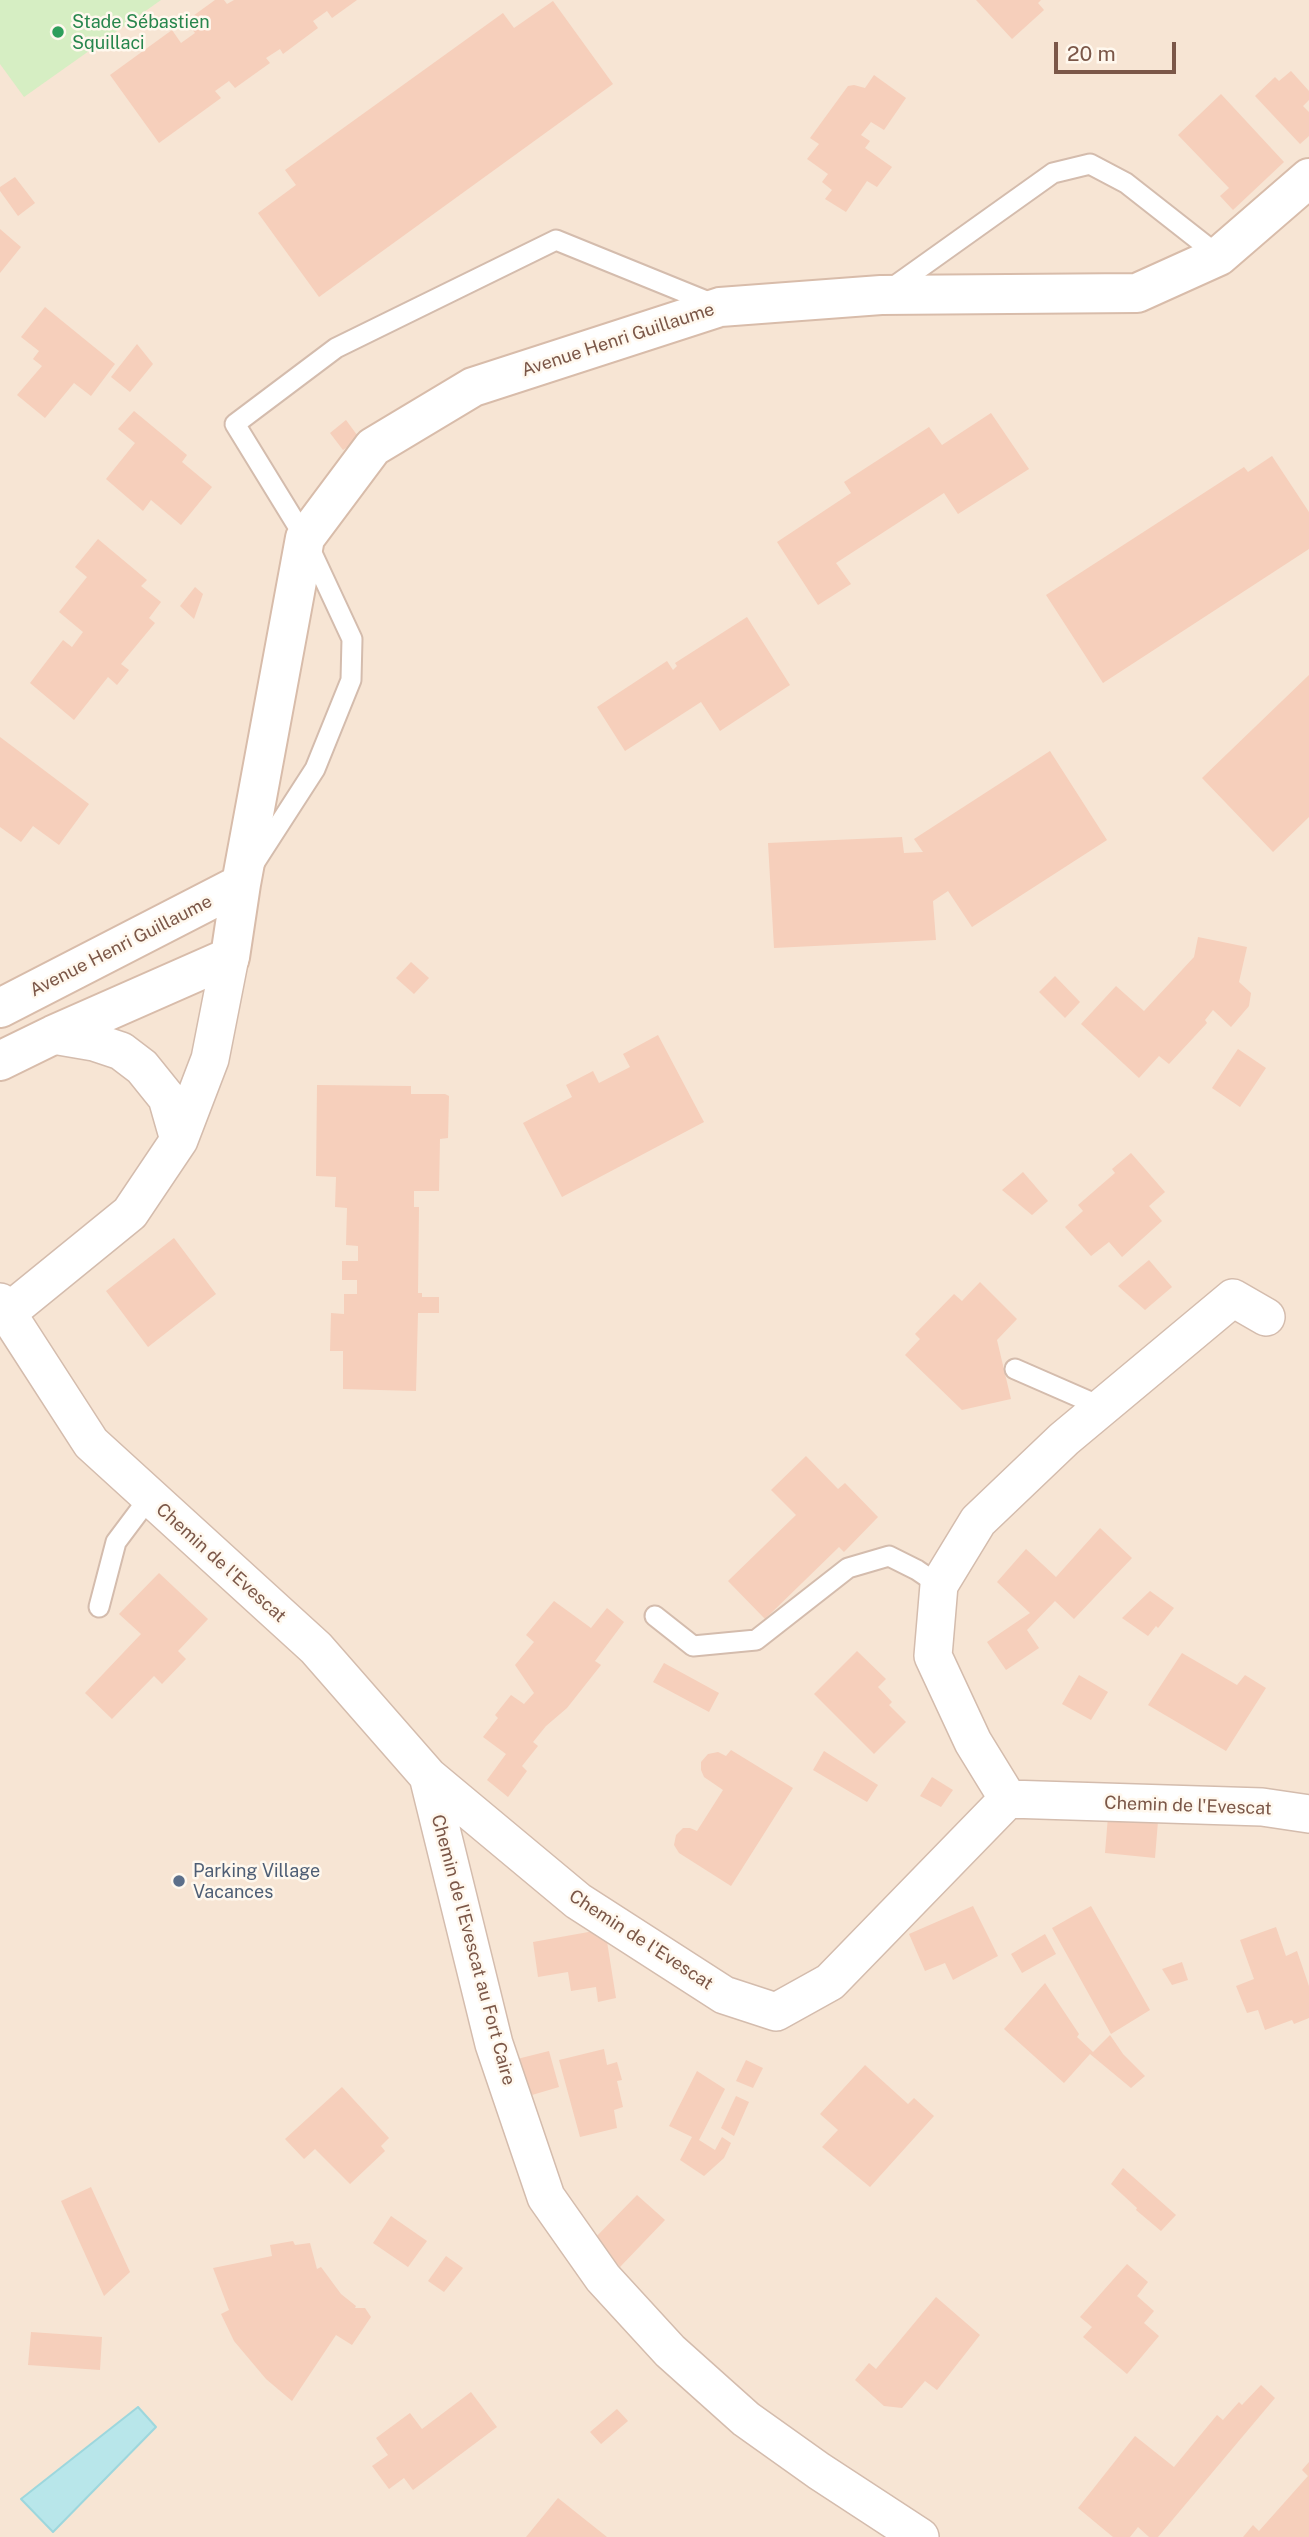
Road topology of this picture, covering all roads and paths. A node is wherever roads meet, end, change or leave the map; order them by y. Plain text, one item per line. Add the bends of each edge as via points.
1 (1309, 178) edge
2 (1219, 256) junction
3 (881, 295) junction
4 (720, 307) junction
5 (305, 538) junction
6 (241, 884) junction
7 (230, 957) junction
8 (0, 1007) edge
9 (53, 1035) junction
10 (0, 1061) edge
11 (179, 1140) junction
12 (3, 1308) edge
13 (1266, 1317) dead end
14 (1015, 1369) dead end
15 (1102, 1407) junction
16 (149, 1497) junction
17 (939, 1586) junction
18 (99, 1607) dead end
19 (655, 1616) dead end
20 (428, 1776) junction
21 (1008, 1799) junction
22 (1309, 1815) edge
23 (920, 2537) edge

1 - 2 street, Avenue Henri Guillaume
2 - 3 street, Avenue Henri Guillaume via 1138,293
2 - 3 lane via 1126,183 1090,164 1053,173
3 - 4 street, Avenue Henri Guillaume
4 - 5 street, Avenue Henri Guillaume via 473,387 373,447
4 - 5 lane via 556,240 335,348 235,424
5 - 6 street, Avenue Henri Guillaume
5 - 6 lane via 352,639 351,680 314,769
6 - 7 street, Avenue Henri Guillaume
6 - 8 street, Avenue Henri Guillaume
7 - 9 street
7 - 11 street, Avenue Henri Guillaume via 209,1059
9 - 10 street
9 - 11 street via 121,1051 142,1067 167,1098
11 - 12 street, Avenue Henri Guillaume via 130,1213
12 - 16 street, Chemin de l'Evescat via 91,1443
13 - 15 street via 1233,1298
14 - 15 lane
15 - 17 street via 978,1521
16 - 18 lane via 116,1542
16 - 20 street, Chemin de l'Evescat via 316,1648
17 - 19 lane via 889,1556 848,1568 756,1640 692,1646
17 - 21 street via 933,1656 973,1742
20 - 21 street, Chemin de l'Evescat via 578,1901 724,1994 776,2012 830,1982
20 - 23 street, Chemin de l'Evescat au Fort Caire via 494,2044 546,2197 603,2278 670,2350 746,2418
21 - 22 street, Chemin de l'Evescat via 1262,1807

